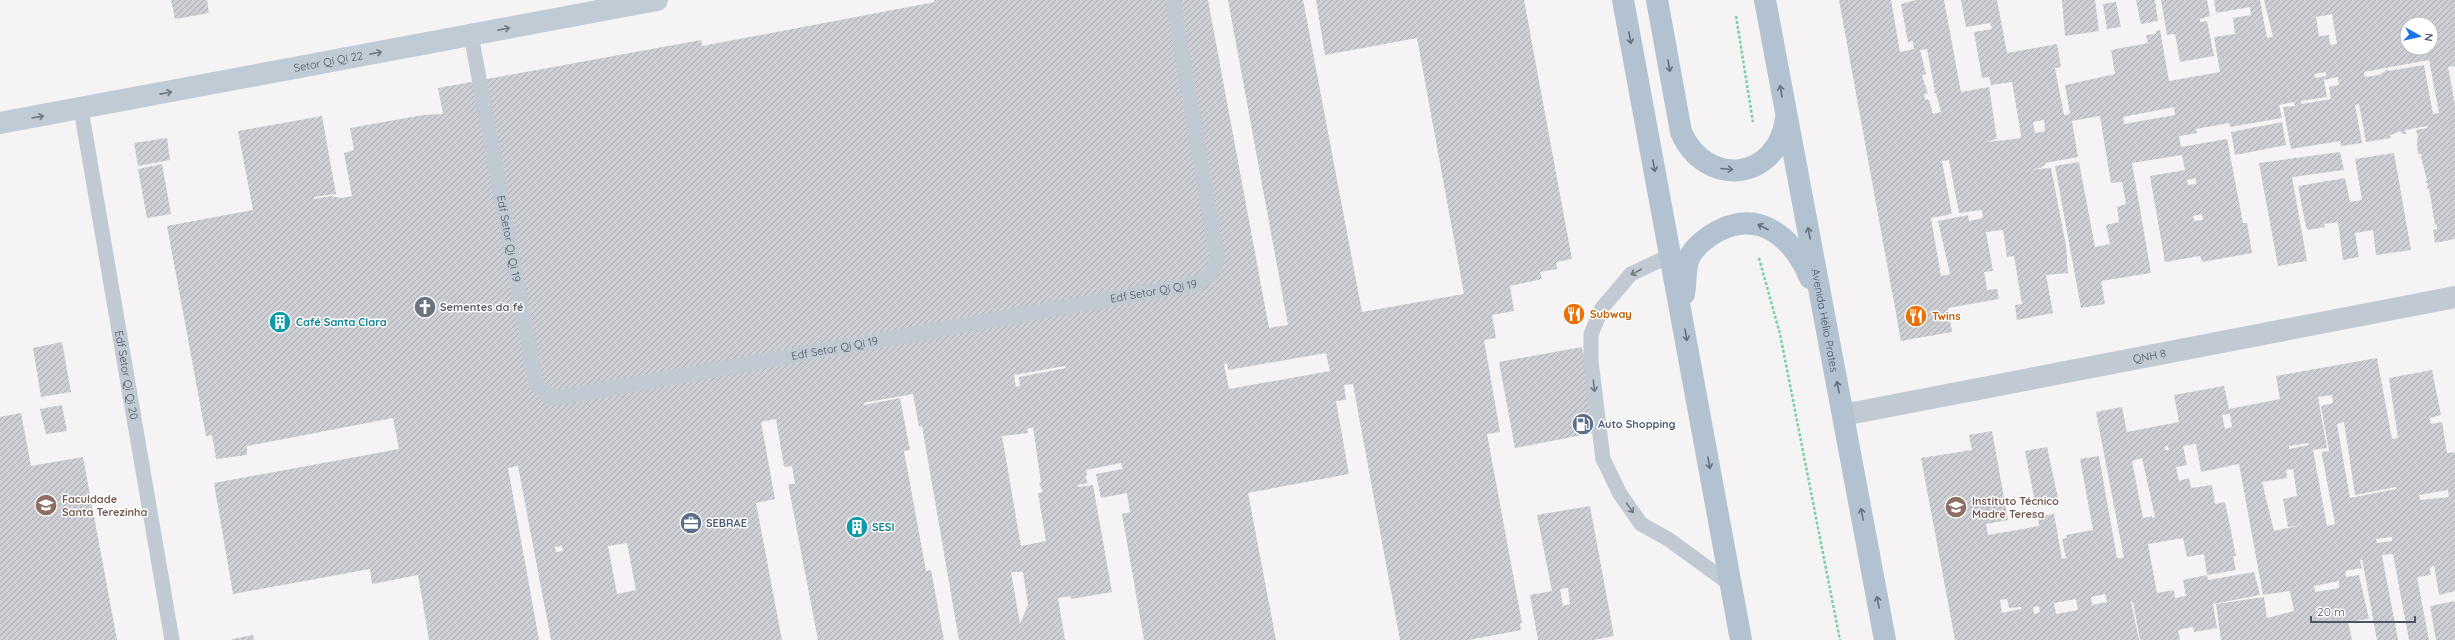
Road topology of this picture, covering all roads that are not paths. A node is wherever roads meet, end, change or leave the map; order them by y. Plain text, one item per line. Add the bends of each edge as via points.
1 (657, 0) edge
2 (1172, 0) edge
3 (1623, 0) edge
4 (1657, 0) edge
5 (1765, 0) edge
6 (471, 35) junction
7 (81, 109) junction
8 (1786, 116) junction
9 (0, 123) edge
10 (1671, 255) junction
11 (2455, 297) edge
12 (1682, 311) junction
13 (1824, 312) junction
14 (1843, 415) junction
15 (1730, 584) junction
16 (172, 640) edge
17 (1740, 640) edge
18 (1885, 640) edge

6 -> 1 street, Setor Qi Qi 22
2 - 6 lane, Edf Setor Qi Qi 19 via 1216,258 1215,266 1206,279 1191,284 558,398 545,393 536,384
3 -> 10 main road
4 -> 8 main road via 1681,132 1687,146 1697,157 1709,165 1724,170 1754,166 1767,158 1777,146 1784,132
8 -> 5 main road, Avenida Hélio Prates
7 -> 6 street, Setor Qi Qi 22
9 -> 7 street, Setor Qi Qi 22
7 - 16 lane, Edf Setor Qi Qi 20
13 -> 8 main road, Avenida Hélio Prates
10 - 12 main road
10 -> 15 lane via 1631,274 1602,308 1591,334 1591,361 1603,459 1620,494 1641,524 1668,539
11 - 14 street, QNH 8
13 -> 12 main road via 1801,257 1783,237 1756,224 1730,225 1708,236 1689,258
12 -> 15 main road
14 -> 13 main road, Avenida Hélio Prates
18 -> 14 main road, Avenida Hélio Prates
15 - 17 main road

